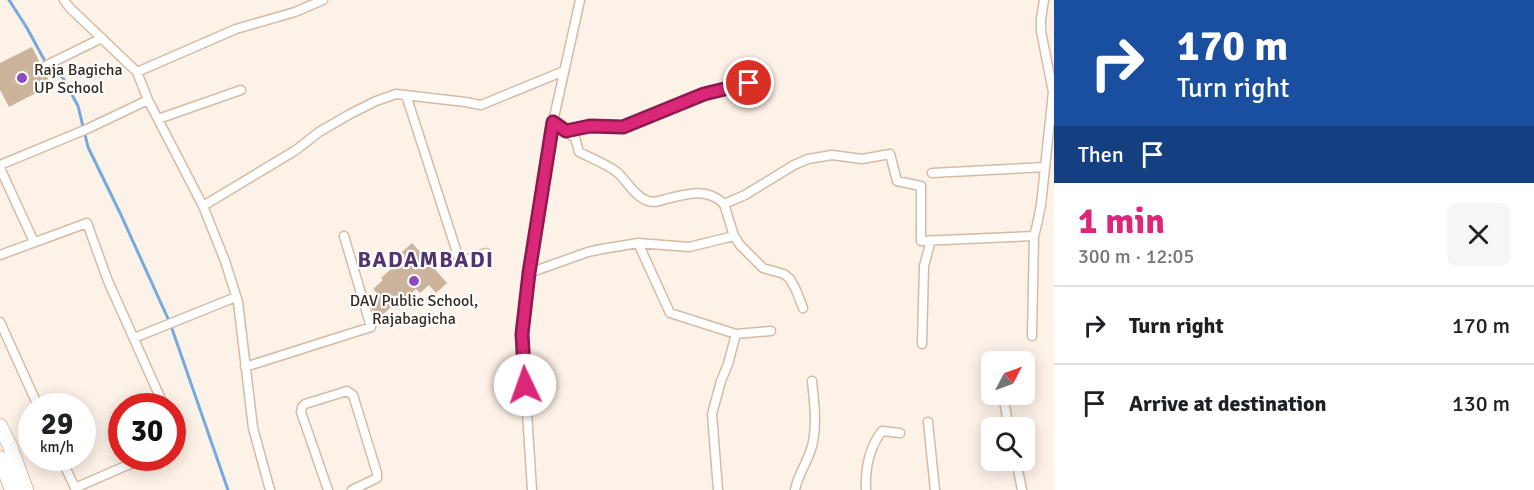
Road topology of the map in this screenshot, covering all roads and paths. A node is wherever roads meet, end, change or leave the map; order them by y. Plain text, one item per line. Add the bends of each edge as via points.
1 (64, 0) edge
2 (323, 0) edge
3 (580, 0) edge
4 (1044, 0) edge
5 (102, 38) junction
6 (47, 65) dead end
7 (564, 71) junction
8 (137, 72) junction
9 (749, 83) dead end
10 (241, 90) dead end
11 (406, 95) junction
12 (148, 100) junction
13 (158, 119) junction
14 (553, 122) junction
15 (1052, 127) edge
16 (566, 131) junction
17 (0, 166) edge
18 (1045, 168) junction
19 (932, 173) dead end
20 (724, 204) junction
21 (203, 206) junction
22 (344, 236) dead end
23 (734, 236) junction
24 (1034, 236) junction
25 (931, 240) junction
26 (33, 242) junction
27 (638, 243) junction
28 (486, 253) dead end
29 (0, 255) edge
30 (529, 273) junction
31 (236, 297) junction
32 (803, 308) dead end
33 (0, 322) edge
34 (771, 331) dead end
35 (736, 334) junction
36 (1032, 336) dead end
37 (134, 338) junction
38 (922, 345) dead end
39 (245, 367) junction
40 (812, 381) dead end
41 (32, 393) edge
42 (158, 393) edge
43 (928, 422) dead end
44 (0, 426) edge
45 (900, 433) dead end
46 (0, 458) edge
47 (67, 471) edge
48 (114, 471) edge
49 (1018, 471) edge
50 (12, 490) edge
51 (26, 490) edge
52 (270, 490) edge
53 (328, 490) edge
54 (352, 490) edge
55 (532, 490) edge
56 (718, 490) edge
57 (795, 490) edge
58 (866, 490) edge
59 (934, 490) edge
60 (1022, 490) edge

1 - 5 street
2 - 8 street via 236,29
3 - 7 street
4 - 15 street via 1041,31 1053,92
5 - 6 street
5 - 8 street
7 - 11 street via 481,105
7 - 14 street
8 - 12 street
9 - 16 street via 704,94 623,127 590,126
10 - 13 street
11 - 21 street via 396,94 350,114
11 - 28 street via 460,262
12 - 13 street
12 - 17 street
13 - 21 street
14 - 16 street
14 - 30 street
15 - 18 street
16 - 20 street via 575,138 579,152 616,172 648,201 703,193 716,196
17 - 26 street
18 - 19 street
18 - 24 street
20 - 23 street
20 - 25 street via 808,159 832,155 862,159 890,154 897,181 921,186 921,241
21 - 31 street
22 - 39 street via 371,327
23 - 27 street via 689,247
23 - 32 street via 763,268 790,279
24 - 25 street
24 - 36 street
25 - 38 street via 924,266
26 - 29 street
26 - 37 street via 87,224
27 - 30 street via 588,252
27 - 35 street via 670,313
30 - 55 street via 522,334
31 - 37 street
31 - 39 street
33 - 41 street
34 - 35 street
35 - 56 street via 712,414
37 - 42 street
39 - 52 street via 253,428
40 - 57 street via 813,442
43 - 59 street
44 - 51 main road
45 - 58 street via 882,431 875,440 868,457
46 - 50 main road
47 - 48 street via 75,488
49 - 60 street
53 - 54 street via 301,412 304,404 347,391 353,395 377,473 377,478

